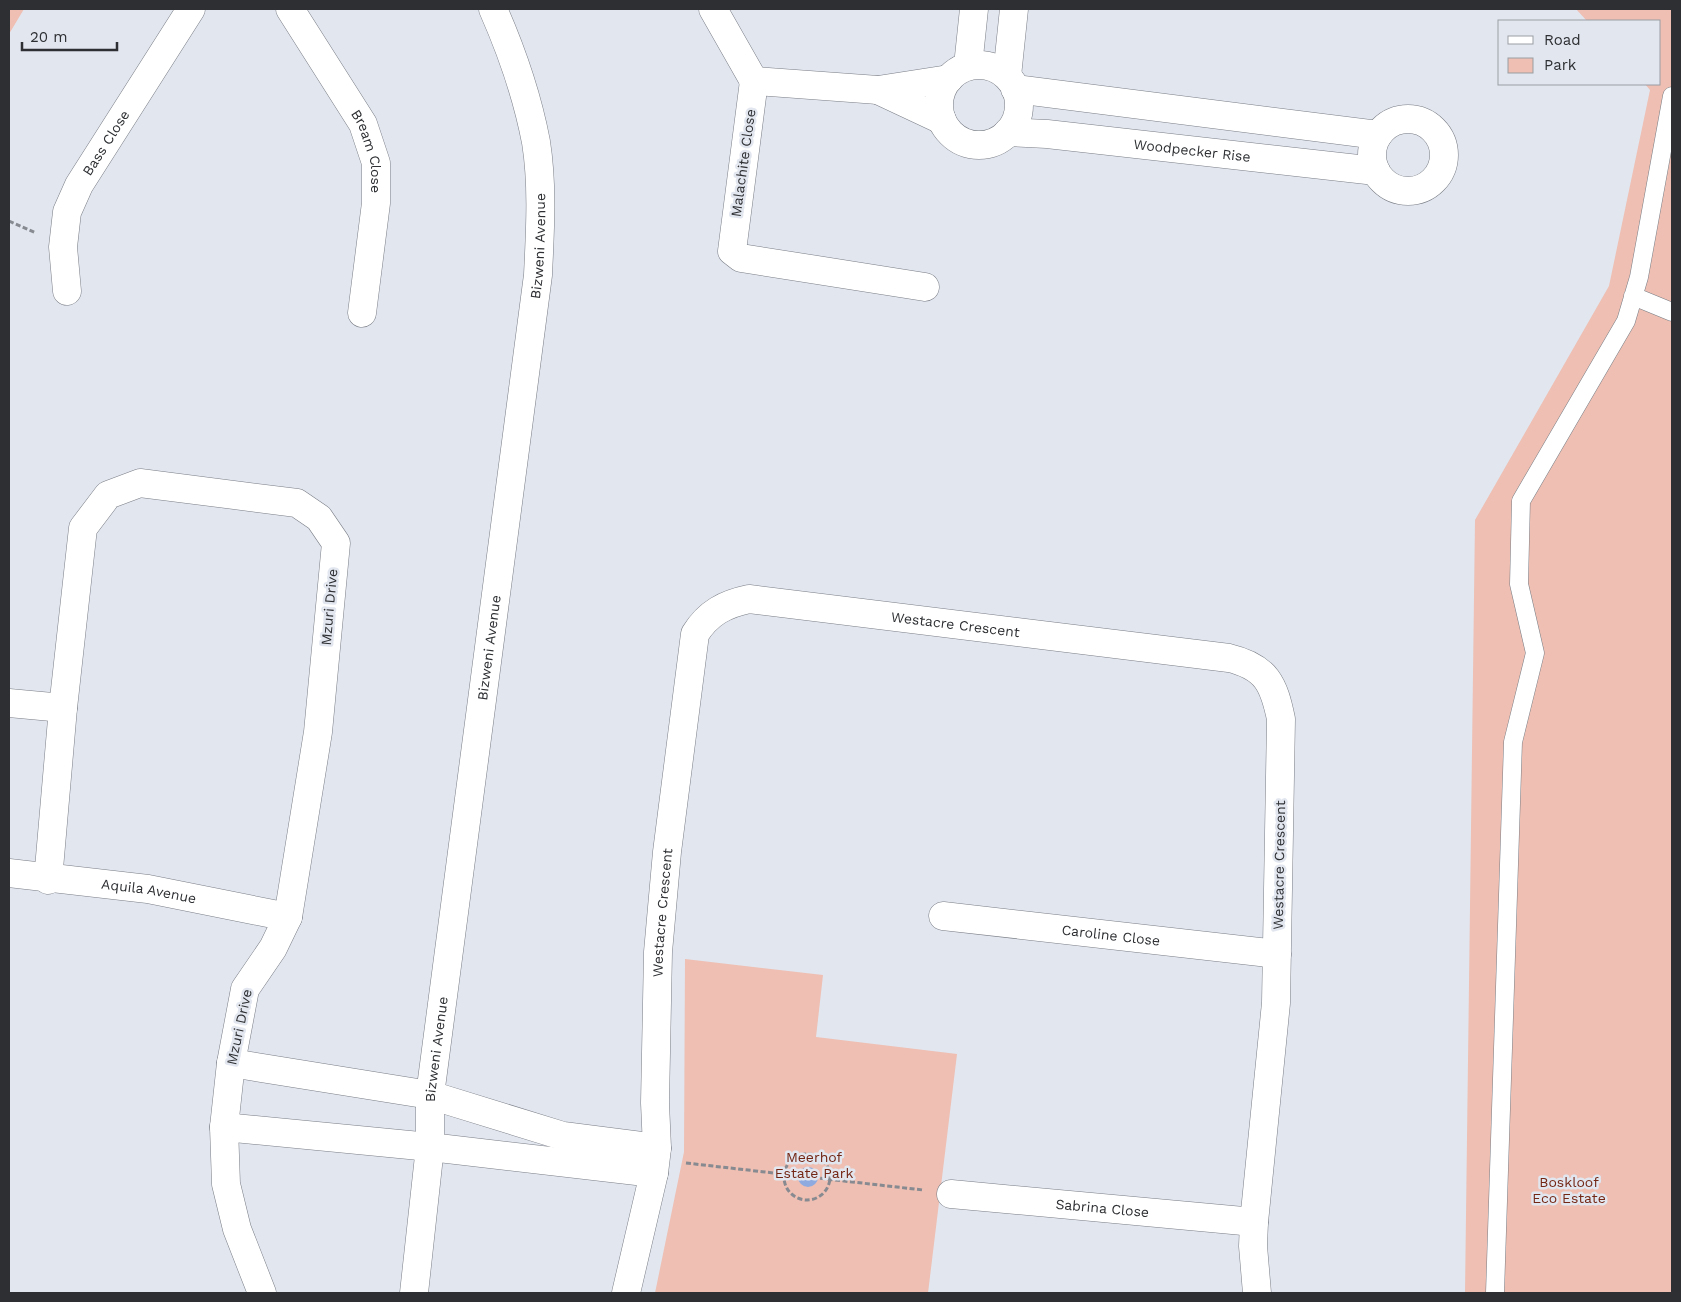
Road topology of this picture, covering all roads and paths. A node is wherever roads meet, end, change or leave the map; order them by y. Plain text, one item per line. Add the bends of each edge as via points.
1 (191, 9) edge
2 (290, 9) edge
3 (493, 9) edge
4 (713, 9) edge
5 (974, 9) edge
6 (1014, 9) edge
7 (959, 73) junction
8 (754, 81) junction
9 (1011, 83) junction
10 (878, 90) junction
11 (1672, 96) edge
12 (942, 120) junction
13 (1008, 132) junction
14 (1378, 135) junction
15 (1376, 171) junction
16 (925, 287) dead end
17 (67, 291) dead end
18 (1633, 296) junction
19 (362, 312) dead end
20 (1672, 312) edge
21 (9, 703) edge
22 (63, 708) junction
23 (9, 873) edge
24 (48, 880) junction
25 (943, 916) dead end
26 (288, 917) junction
27 (1277, 954) junction
28 (231, 1064) junction
29 (430, 1095) junction
30 (224, 1126) junction
31 (430, 1147) junction
32 (663, 1161) junction
33 (784, 1174) junction
34 (830, 1179) junction
35 (939, 1192) joint
36 (1254, 1222) junction
37 (262, 1293) edge
38 (414, 1293) edge
39 (626, 1293) edge
40 (1257, 1293) edge
41 (1495, 1293) edge

1 - 17 street, Bass Close via 80,185 67,212 63,247
2 - 19 street, Bream Close via 363,124 376,163 376,203
3 - 29 street, Bizweni Avenue via 514,57 536,143 541,210 538,276
4 - 8 street
5 - 7 street
6 - 9 street
7 - 9 street via 983,65
7 - 10 street
7 - 12 street via 944,85 939,99
8 - 10 street
8 - 16 street, Malachite Close via 732,251 741,258
9 - 13 street via 1018,110
9 - 14 street
10 - 12 street
11 - 18 lane
12 - 13 street via 951,134 973,144 992,142
13 - 15 street, Woodpecker Rise
14 - 15 street via 1372,152
14 - 15 street via 1396,121 1419,121 1438,135 1444,157 1436,178 1416,190 1393,187
18 - 20 lane
18 - 41 lane via 1626,321 1521,501 1519,584 1535,653 1514,742
21 - 22 street
22 - 24 street, Mzuri Drive
22 - 26 street, Mzuri Drive via 83,528 108,495 140,483 297,503 319,518 336,543 318,732
23 - 24 street, Aquila Avenue
24 - 26 street, Aquila Avenue via 148,890
25 - 27 street, Caroline Close
26 - 28 street, Mzuri Drive via 273,948 245,989
27 - 32 street, Westacre Crescent via 1281,719 1275,691 1262,673 1247,662 776,602 749,599 728,603 702,623 695,634 667,852 658,952 655,1103
27 - 36 street, Westacre Crescent via 1274,1022
28 - 29 street
28 - 30 street, Mzuri Drive
29 - 31 street, Bizweni Avenue
29 - 32 street via 563,1136
30 - 31 street
30 - 37 street, Mzuri Drive via 226,1184 237,1229
31 - 32 street
31 - 38 street, Bizweni Avenue
32 - 33 path
32 - 39 street, Westacre Crescent
33 - 34 path
33 - 34 path via 791,1160 813,1154 826,1164
33 - 34 path via 787,1189 805,1200 819,1197
34 - 35 path
35 - 36 street, Sabrina Close
36 - 40 street, Westacre Crescent

